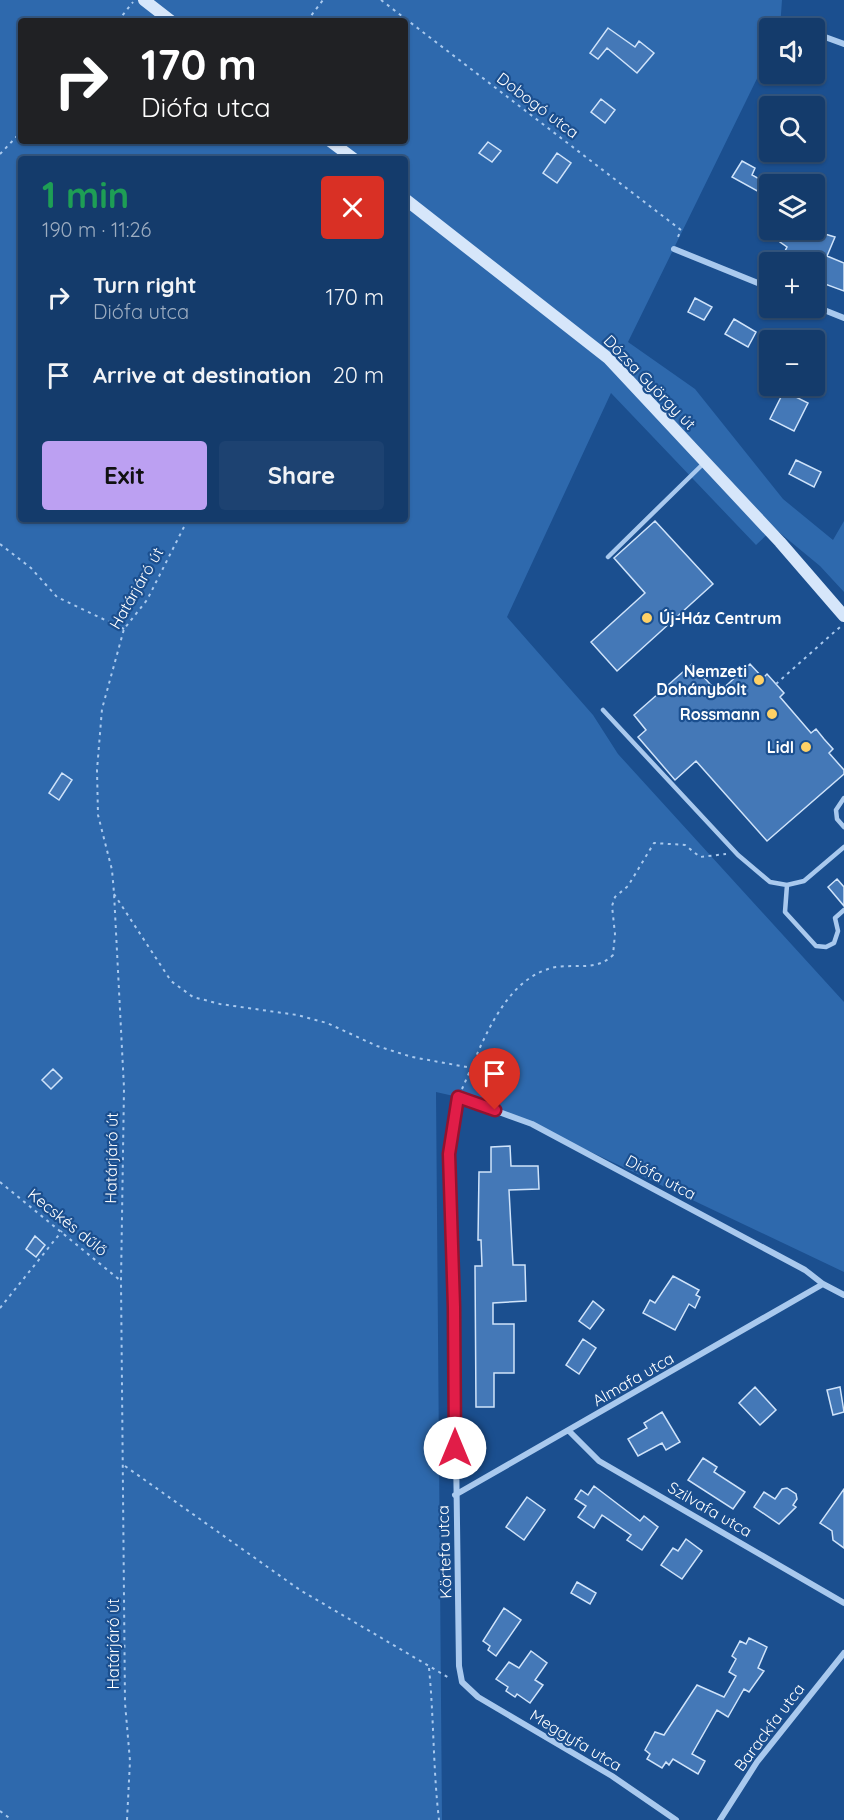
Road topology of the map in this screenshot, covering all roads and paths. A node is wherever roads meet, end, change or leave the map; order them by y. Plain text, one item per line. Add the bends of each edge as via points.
1 (134, 0) edge
2 (144, 0) edge
3 (323, 0) edge
4 (381, 0) edge
5 (120, 18) edge
6 (167, 18) edge
7 (308, 18) edge
8 (404, 18) edge
9 (408, 21) edge
10 (825, 37) edge
11 (844, 44) edge
12 (18, 135) edge
13 (334, 144) edge
14 (0, 154) edge
15 (350, 156) edge
16 (408, 201) edge
17 (681, 230) dead end
18 (674, 249) dead end
19 (759, 284) edge
20 (825, 310) edge
21 (844, 318) edge
22 (704, 463) junction
23 (186, 522) edge
24 (0, 544) edge
25 (608, 557) dead end
26 (844, 616) edge
27 (844, 624) edge
28 (124, 629) junction
29 (776, 684) dead end
30 (603, 710) dead end
31 (844, 798) edge
32 (844, 827) edge
33 (844, 847) edge
34 (733, 849) junction
35 (787, 885) junction
36 (114, 893) junction
37 (844, 910) edge
38 (472, 1068) junction
39 (458, 1097) junction
40 (0, 1182) edge
41 (62, 1231) junction
42 (121, 1281) junction
43 (823, 1284) junction
44 (844, 1295) edge
45 (0, 1308) edge
46 (569, 1431) junction
47 (125, 1466) junction
48 (455, 1495) junction
49 (844, 1603) edge
50 (844, 1653) edge
51 (429, 1668) junction
52 (462, 1682) junction
53 (0, 1811) edge
54 (12, 1820) edge
55 (127, 1820) edge
56 (439, 1820) edge
57 (676, 1820) edge
58 (720, 1820) edge

1 - 5 path
2 - 6 main road
3 - 7 path
4 - 8 path, Dobogó utca
9 - 17 path, Dobogó utca
10 - 11 street
12 - 14 path
13 - 15 main road
16 - 22 main road, Dózsa György út via 608,358
18 - 19 street
20 - 21 street
22 - 25 lane
22 - 26 main road, Dózsa György út
23 - 28 path, Határjáró út via 147,600
24 - 28 path via 32,568 57,597
27 - 29 path
28 - 36 path, Határjáró út via 102,709 97,770 98,815
30 - 34 lane
31 - 32 lane via 836,810
33 - 35 lane via 811,877
34 - 35 lane via 763,877
34 - 38 path via 725,855 700,857 685,845 654,843 628,886 615,897 613,955 596,966 553,968 532,976 498,1013
35 - 37 lane via 785,912 820,947 834,943 838,931 835,918
36 - 38 path via 171,981 194,997 297,1015 412,1057
36 - 42 path, Határjáró út via 124,1088
38 - 39 path
39 - 43 street, Diófa utca via 532,1124 805,1270
39 - 48 street, Körtefa utca via 449,1154
40 - 41 path, Kecskés dűlő
41 - 42 path, Kecskés dűlő
41 - 45 path
42 - 47 path, Határjáró út
43 - 44 street, Diófa utca
43 - 46 street, Almafa utca
46 - 48 street, Almafa utca
46 - 49 street, Szilvafa utca via 599,1461
47 - 51 path via 300,1590
47 - 55 path, Határjáró út via 125,1703 130,1761
48 - 52 street, Körtefa utca
50 - 58 street, Barackfa utca via 757,1762
51 - 52 path
51 - 56 path
52 - 57 street, Meggyfa utca via 478,1697 612,1776
53 - 54 path

